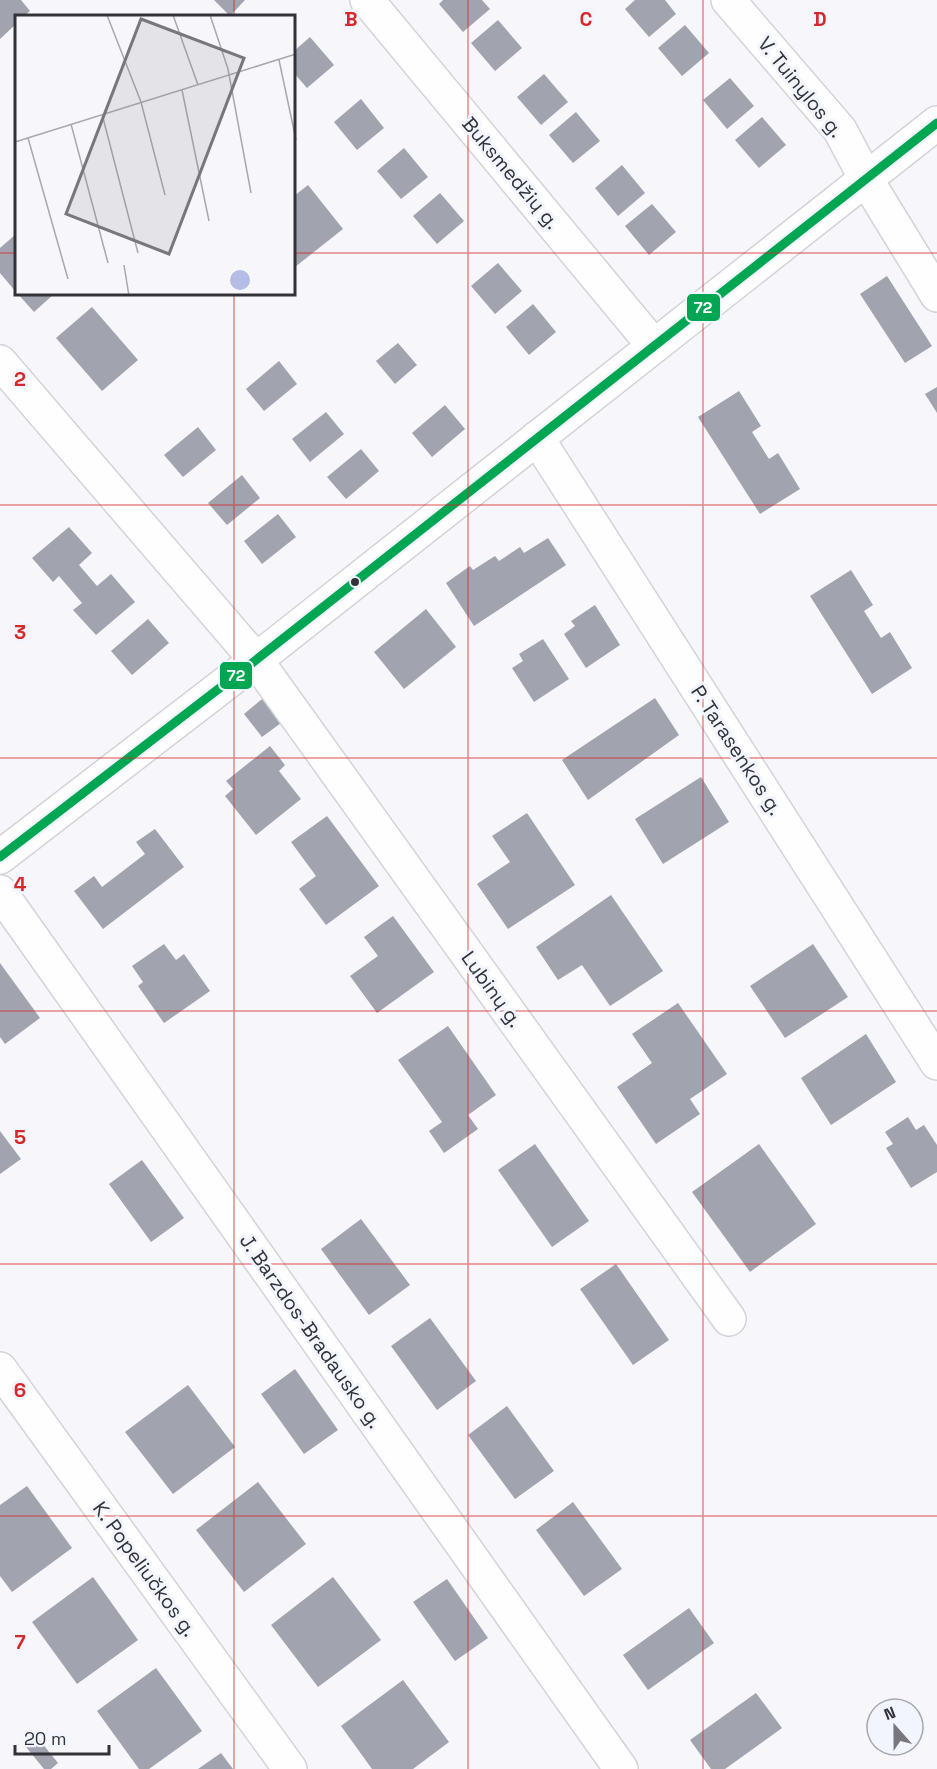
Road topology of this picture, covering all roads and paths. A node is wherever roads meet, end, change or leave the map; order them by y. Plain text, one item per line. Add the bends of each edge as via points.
1 (368, 0) edge
2 (728, 0) edge
3 (937, 123) edge
4 (866, 179) junction
5 (937, 295) edge
6 (654, 346) junction
7 (0, 362) edge
8 (537, 438) junction
9 (256, 660) junction
10 (0, 857) edge
11 (0, 892) edge
12 (937, 1063) edge
13 (729, 1319) dead end
14 (0, 1369) edge
15 (290, 1769) edge
16 (621, 1769) edge

1 - 6 street, Buksmedžių g.
2 - 4 street, V. Tuinylos g. via 840,130
3 - 4 street
4 - 5 street
4 - 6 street
6 - 8 street
7 - 9 street, Lubinų g.
8 - 9 street
8 - 12 street, P. Tarasenkos g.
9 - 10 street
9 - 13 street, Lubinų g.
11 - 16 street, J. Barzdos-Bradausko g.
14 - 15 street, K. Popeliučkos g.

